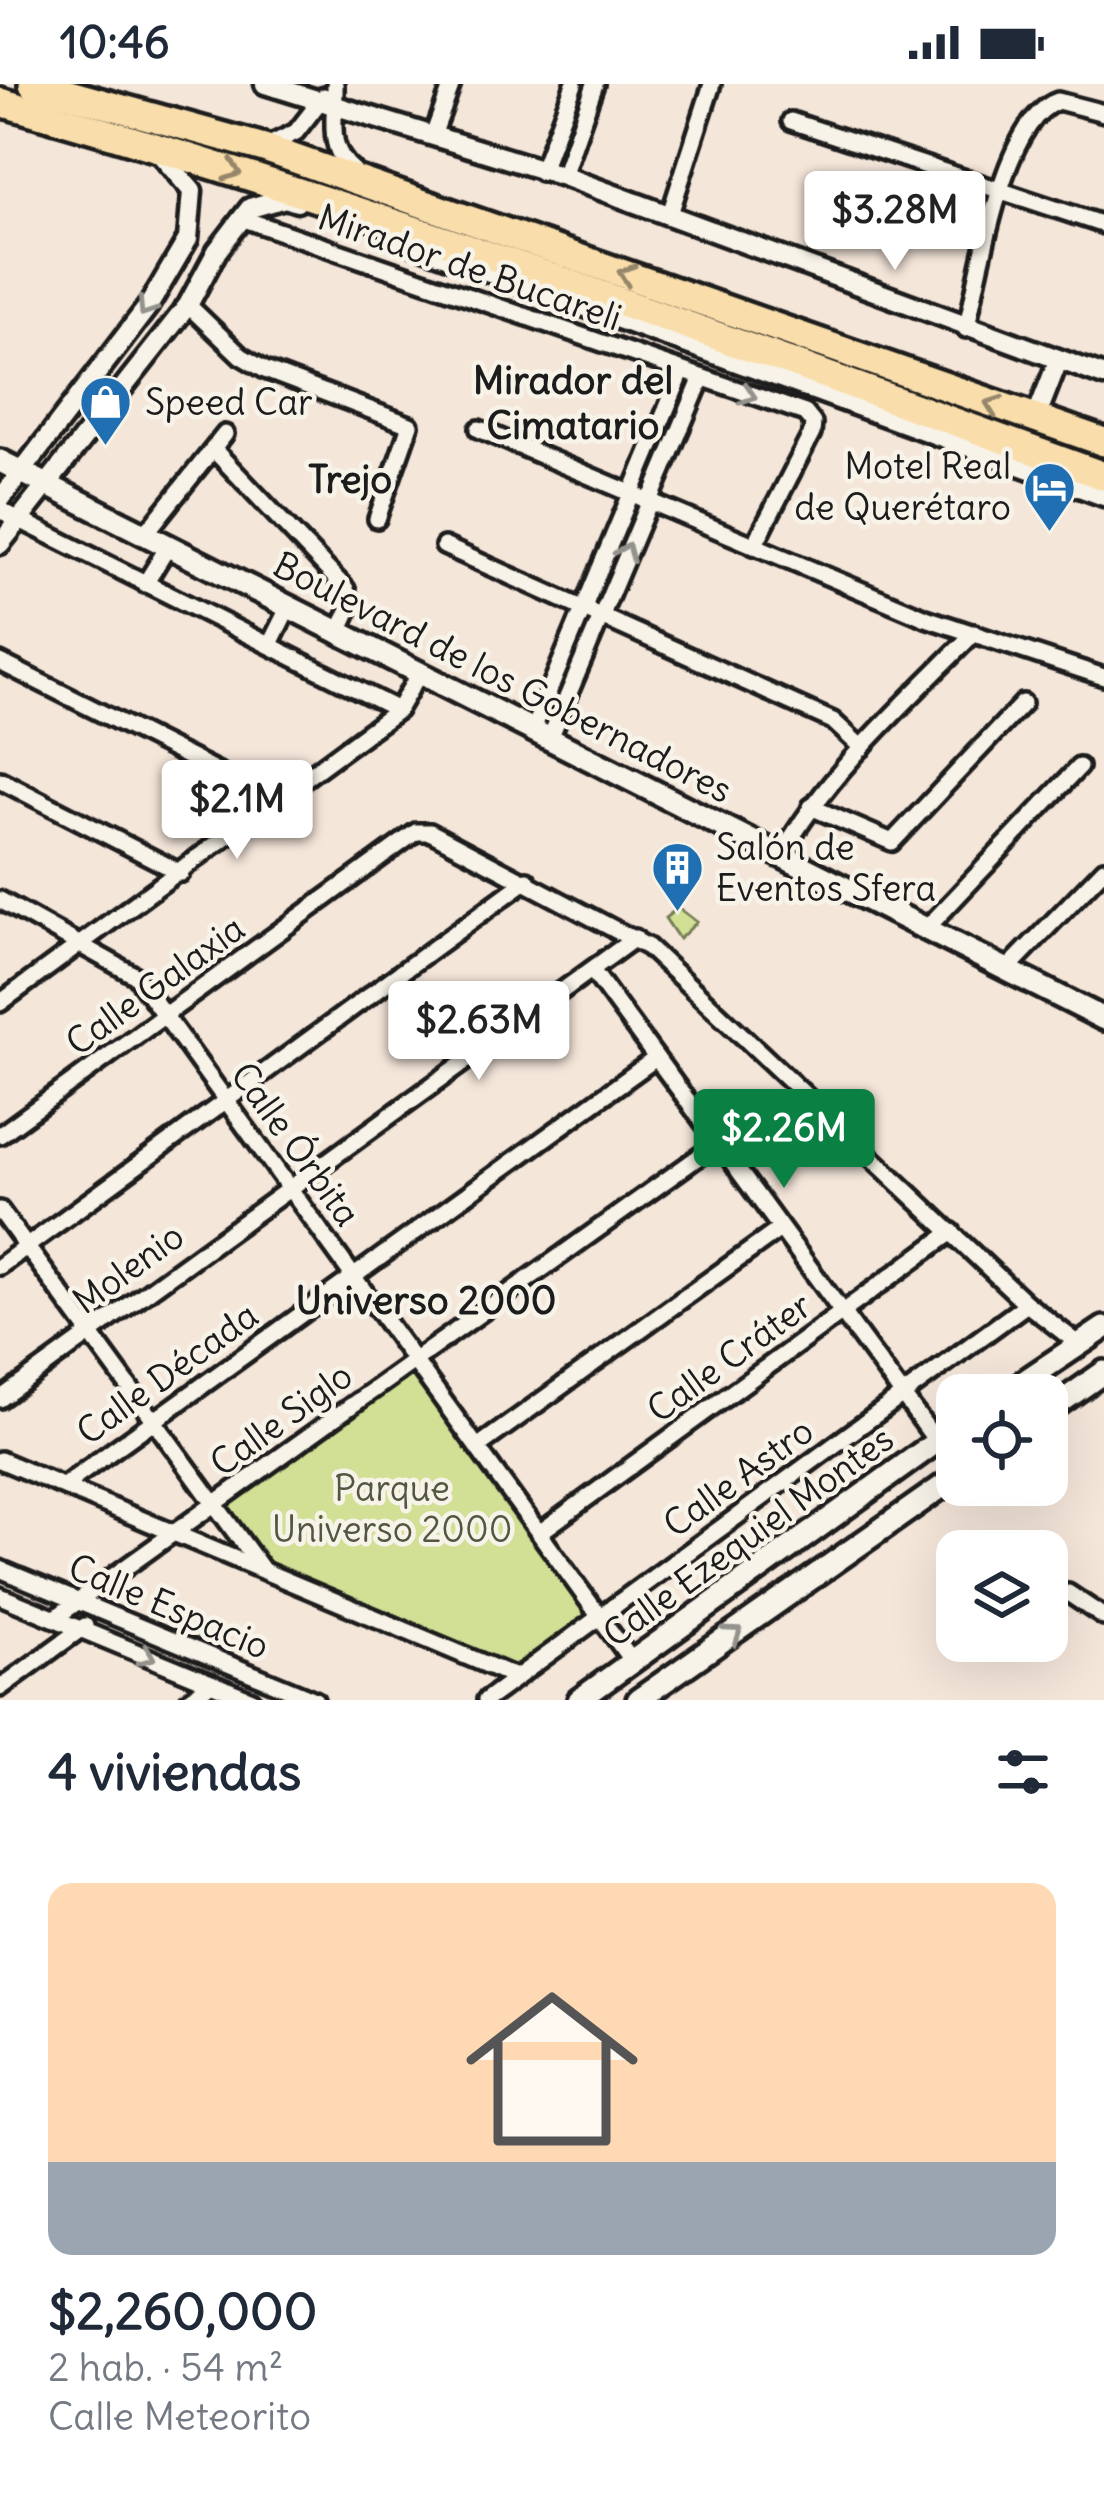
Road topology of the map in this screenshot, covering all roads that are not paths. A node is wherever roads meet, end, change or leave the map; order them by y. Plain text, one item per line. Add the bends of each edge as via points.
1 (34, 84) edge
2 (265, 84) edge
3 (452, 84) edge
4 (574, 84) edge
5 (595, 84) edge
6 (712, 84) edge
7 (331, 93) edge
8 (0, 102) edge
9 (1104, 113) edge
10 (791, 121) dead end
11 (434, 133) junction
12 (143, 141) junction
13 (264, 148) junction
14 (541, 172) junction
15 (562, 176) junction
16 (370, 184) junction
17 (1001, 191) junction
18 (670, 214) junction
19 (241, 218) junction
20 (1104, 225) edge
21 (188, 239) junction
22 (217, 251) junction
23 (542, 275) junction
24 (188, 305) junction
25 (644, 327) junction
26 (967, 329) junction
27 (1058, 361) junction
28 (681, 374) junction
29 (1104, 376) edge
30 (701, 380) junction
31 (1035, 420) junction
32 (478, 429) dead end
33 (225, 434) dead end
34 (1104, 442) edge
35 (215, 451) junction
36 (0, 461) edge
37 (25, 470) junction
38 (1104, 476) edge
39 (50, 484) junction
40 (1104, 496) edge
41 (639, 498) junction
42 (0, 500) edge
43 (0, 510) edge
44 (376, 519) dead end
45 (19, 520) junction
46 (146, 533) junction
47 (0, 544) edge
48 (169, 544) junction
49 (444, 546) dead end
50 (754, 546) junction
51 (145, 584) junction
52 (289, 606) junction
53 (592, 612) junction
54 (339, 631) junction
55 (974, 633) junction
56 (270, 644) junction
57 (0, 662) edge
58 (420, 672) junction
59 (1104, 677) edge
60 (1023, 704) dead end
61 (398, 710) junction
62 (542, 734) junction
63 (862, 748) junction
64 (1079, 767) dead end
65 (0, 780) edge
66 (276, 801) junction
67 (811, 807) junction
68 (781, 855) junction
69 (1104, 869) edge
70 (181, 873) junction
71 (527, 880) junction
72 (0, 900) edge
73 (926, 928) junction
74 (635, 938) junction
75 (84, 942) junction
76 (1007, 969) junction
77 (592, 970) junction
78 (0, 1003) edge
79 (1101, 1013) edge
80 (165, 1014) junction
81 (656, 1058) junction
82 (228, 1102) junction
83 (0, 1135) edge
84 (718, 1144) junction
85 (292, 1186) junction
86 (0, 1210) edge
87 (780, 1229) junction
88 (952, 1232) junction
89 (27, 1247) junction
90 (0, 1266) edge
91 (354, 1274) junction
92 (1028, 1304) junction
93 (843, 1311) junction
94 (1104, 1328) edge
95 (90, 1333) junction
96 (1080, 1345) junction
97 (418, 1359) junction
98 (1104, 1372) edge
99 (1036, 1374) edge
100 (903, 1395) junction
101 (1068, 1397) edge
102 (0, 1399) edge
103 (152, 1420) junction
104 (936, 1441) edge
105 (936, 1443) edge
106 (480, 1445) junction
107 (0, 1460) edge
108 (65, 1484) junction
109 (936, 1491) edge
110 (214, 1505) junction
111 (542, 1531) junction
112 (176, 1532) junction
113 (0, 1569) edge
114 (264, 1572) junction
115 (1068, 1593) dead end
116 (0, 1596) edge
117 (80, 1600) junction
118 (105, 1611) junction
119 (600, 1613) junction
120 (1104, 1617) edge
121 (55, 1618) junction
122 (83, 1628) junction
123 (631, 1660) junction
124 (516, 1677) junction
125 (212, 1684) junction
126 (0, 1688) edge
127 (189, 1700) edge
128 (252, 1700) edge
129 (315, 1700) edge
130 (486, 1700) edge
131 (579, 1700) edge
132 (638, 1700) edge

1 - 13 highway
2 - 7 street
3 - 11 street
4 - 14 street
5 - 15 street
6 - 18 street
7 - 11 street
7 - 13 street via 296,132
7 - 16 street via 337,149
8 - 12 highway
9 - 17 street via 1071,101 1044,105 1024,128
10 - 17 street
11 - 14 street
12 - 21 street via 192,191
12 -> 23 highway
13 - 16 highway
14 - 15 street
15 - 18 street
31 -> 16 highway
17 - 20 street
17 - 26 street
18 - 26 street
19 - 22 street
19 - 25 street via 285,198
19 - 28 street, Mirador de Bucareli
21 - 22 street via 207,234
21 -> 37 street via 127,336
22 - 24 street
23 - 25 highway
23 - 38 highway
24 - 39 street
24 - 44 street via 265,370 410,425
25 - 40 street
26 - 27 street
27 - 29 street
27 - 31 street
28 - 30 street, Mirador de Bucareli
28 - 41 street
30 - 41 street
30 -> 50 street, Mirador de Bucareli via 805,413 813,423
31 - 34 highway
32 - 41 street
33 - 35 street
35 - 46 street
35 - 54 street via 346,590 351,605
36 - 37 main road, Boulevard de los Gobernadores
37 - 39 main road, Boulevard de los Gobernadores
37 - 42 street
39 - 45 street
39 - 46 main road, Boulevard de los Gobernadores
41 - 50 street
41 - 53 street
43 - 45 street
45 - 47 street
45 - 51 street
46 - 48 main road, Boulevard de los Gobernadores
48 - 51 street
48 - 52 main road, Boulevard de los Gobernadores
49 - 53 street
50 - 55 street
51 - 56 street
52 - 54 main road, Boulevard de los Gobernadores
52 - 56 street
53 - 62 street
53 - 63 street via 833,721
54 - 58 main road, Boulevard de los Gobernadores
55 - 59 street
55 - 63 street
56 - 61 street
57 - 66 street
58 - 61 street
58 - 62 main road, Boulevard de los Gobernadores
60 - 67 street via 892,842
61 - 66 street
62 - 68 main road, Boulevard de los Gobernadores
63 - 67 street
64 - 73 street
65 - 70 street
66 - 70 street
67 - 68 street
68 - 73 main road, Boulevard de los Gobernadores
69 - 76 street
70 - 75 street
71 - 74 street, Calle Galaxia
71 - 80 street, Calle Galaxia via 416,832
71 - 82 street
72 - 75 street, Calle Órbita
73 - 76 main road, Boulevard de los Gobernadores
74 - 77 street, Molenio
74 - 88 street, Calle Galaxia
75 - 78 street
75 - 80 street, Calle Órbita via 136,976
76 - 79 main road, Boulevard de los Gobernadores
77 - 81 street
77 - 85 street, Molenio
80 - 82 street, Calle Órbita
80 - 83 street, Calle Galaxia
81 - 84 street
81 - 91 street, Calle Década
82 - 85 street, Calle Órbita
82 - 89 street
84 - 87 street
84 - 97 street, Calle Siglo
85 - 91 street, Calle Órbita
85 - 95 street, Molenio
86 - 89 street
87 - 93 street
87 - 106 street
88 - 92 street, Calle Galaxia
88 - 93 street, Calle Cráter
89 - 90 street
89 - 95 street
91 - 97 street, Calle Órbita
91 - 103 street, Calle Década
92 - 96 street, Calle Galaxia
92 - 100 street, Calle Astro
93 - 100 street
93 - 111 street, Calle Cráter
94 - 96 main road
95 - 102 street, Molenio
95 - 103 street
96 - 99 main road
97 - 106 street, Calle Órbita
97 - 110 street, Calle Siglo
98 - 101 main road
100 - 104 street
100 - 119 street, Calle Astro
103 - 108 street, Calle Década
103 - 110 street
105 - 123 main road, Calle Ezequiel Montes
106 - 111 street, Calle Órbita
107 - 108 street
108 - 112 street
132 -> 109 main road, Calle Ezequiel Montes
110 - 112 street, Calle Siglo
110 - 114 street
111 - 119 street, Calle Órbita
112 - 114 street
112 - 117 street, Calle Siglo
113 - 117 street, Calle Espacio
114 - 124 street
115 - 120 street
116 - 121 street, Calle Espacio
117 - 118 street, Calle Espacio
117 - 121 street, Calle Siglo
118 - 122 street
118 - 129 street, Calle Espacio
119 - 123 street, Calle Órbita
119 - 124 street, Calle Astro
121 - 122 street, Calle Espacio
122 -> 125 street, Calle Espacio
122 - 126 street
123 - 131 main road, Calle Ezequiel Montes
124 - 130 street, Calle Astro
125 - 127 street
125 - 128 street, Calle Espacio

